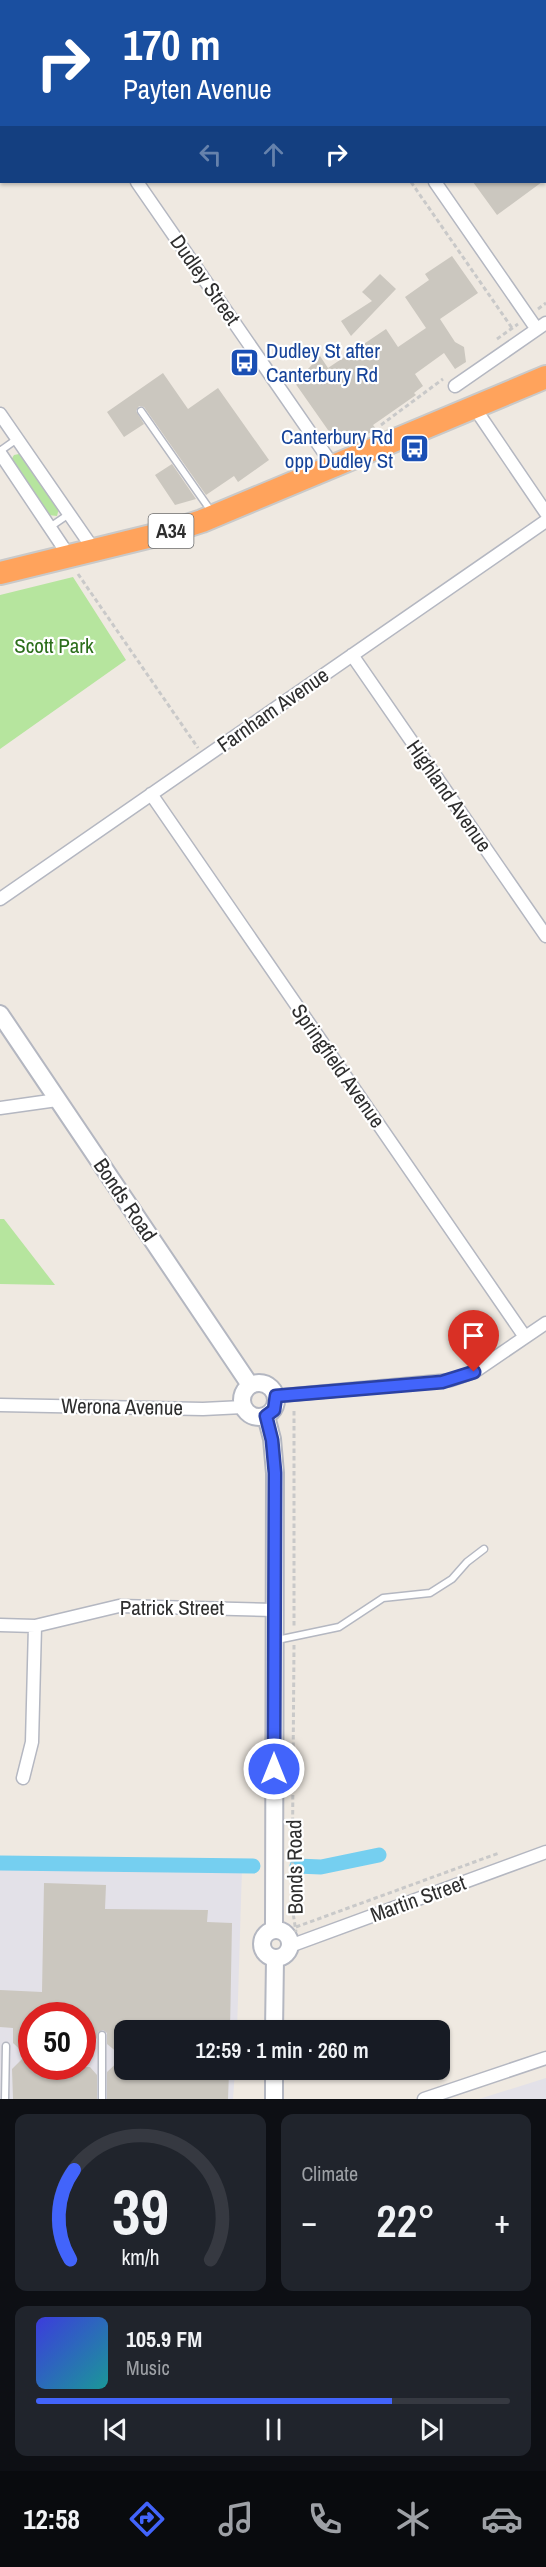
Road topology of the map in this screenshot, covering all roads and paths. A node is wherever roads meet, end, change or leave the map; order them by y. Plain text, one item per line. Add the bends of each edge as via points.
1 (138, 183) edge
2 (412, 183) edge
3 (436, 183) edge
4 (541, 325) edge
5 (512, 328) dead end
6 (546, 377) edge
7 (455, 386) dead end
8 (474, 407) junction
9 (141, 411) dead end
10 (0, 414) edge
11 (17, 439) junction
12 (0, 452) edge
13 (334, 467) junction
14 (542, 500) edge
15 (70, 513) junction
16 (546, 513) edge
17 (215, 516) junction
18 (546, 520) edge
19 (50, 527) junction
20 (94, 550) junction
21 (73, 565) junction
22 (0, 573) edge
23 (352, 655) junction
24 (204, 757) junction
25 (151, 794) junction
26 (0, 899) edge
27 (546, 936) edge
28 (0, 1014) edge
29 (57, 1100) junction
30 (0, 1108) edge
31 (546, 1323) edge
32 (525, 1337) junction
33 (250, 1385) junction
34 (276, 1396) junction
35 (0, 1405) edge
36 (243, 1407) junction
37 (294, 1411) dead end
38 (266, 1416) junction
39 (484, 1549) dead end
40 (274, 1610) junction
41 (0, 1625) edge
42 (35, 1626) junction
43 (294, 1636) junction
44 (274, 1641) junction
45 (23, 1778) dead end
46 (502, 1852) dead end
47 (546, 1852) edge
48 (296, 1927) joint
49 (274, 1930) junction
50 (290, 1946) junction
51 (275, 1958) junction
52 (274, 2020) edge
53 (102, 2035) dead end
54 (6, 2046) dead end
55 (546, 2058) edge
56 (274, 2080) edge
57 (5, 2099) edge
58 (102, 2099) edge
59 (274, 2099) edge
60 (424, 2099) edge

1 - 13 street, Dudley Street
2 - 5 path
3 - 4 street
4 - 7 street
6 - 8 highway, A34
8 - 13 highway, A34
8 - 14 street
9 - 17 lane
10 - 11 street
11 - 12 lane
11 - 15 street
12 - 19 street
13 - 17 highway, A34
14 - 16 street
15 - 19 lane
15 - 20 street
17 - 20 highway, A34
18 - 23 street, Farnham Avenue
19 - 21 street
20 - 21 highway, A34
21 - 22 highway, A34
21 - 24 path
23 - 24 street, Farnham Avenue
23 - 27 street, Highland Avenue
24 - 25 street, Farnham Avenue
25 - 26 street, Farnham Avenue
25 - 32 street, Springfield Avenue
28 - 29 main road, Bonds Road
29 - 30 street
29 - 33 main road, Bonds Road
31 - 32 street
32 - 34 street via 474,1372 451,1380
33 - 34 main road via 266,1383
33 - 36 main road via 242,1397
34 - 38 main road via 274,1410
35 - 36 street, Werona Avenue
36 - 38 main road via 255,1417
37 - 43 path, Bonds Road
38 - 40 main road, Bonds Road via 275,1473
39 - 43 lane via 452,1579 430,1593 383,1598 339,1627
40 - 42 street, Patrick Street via 119,1606
40 - 44 main road, Bonds Road
41 - 42 street, Patrick Street
42 - 45 street via 32,1742
43 - 44 lane
43 - 48 path, Bonds Road via 292,1906
44 - 49 main road, Bonds Road
46 - 48 path, Martin Street
47 - 50 street, Martin Street
49 - 50 main road via 286,1935
49 - 51 main road via 266,1934 262,1947
50 - 51 main road via 286,1954
51 - 52 main road
53 - 58 lane
54 - 57 lane
55 - 60 street
56 - 59 main road

